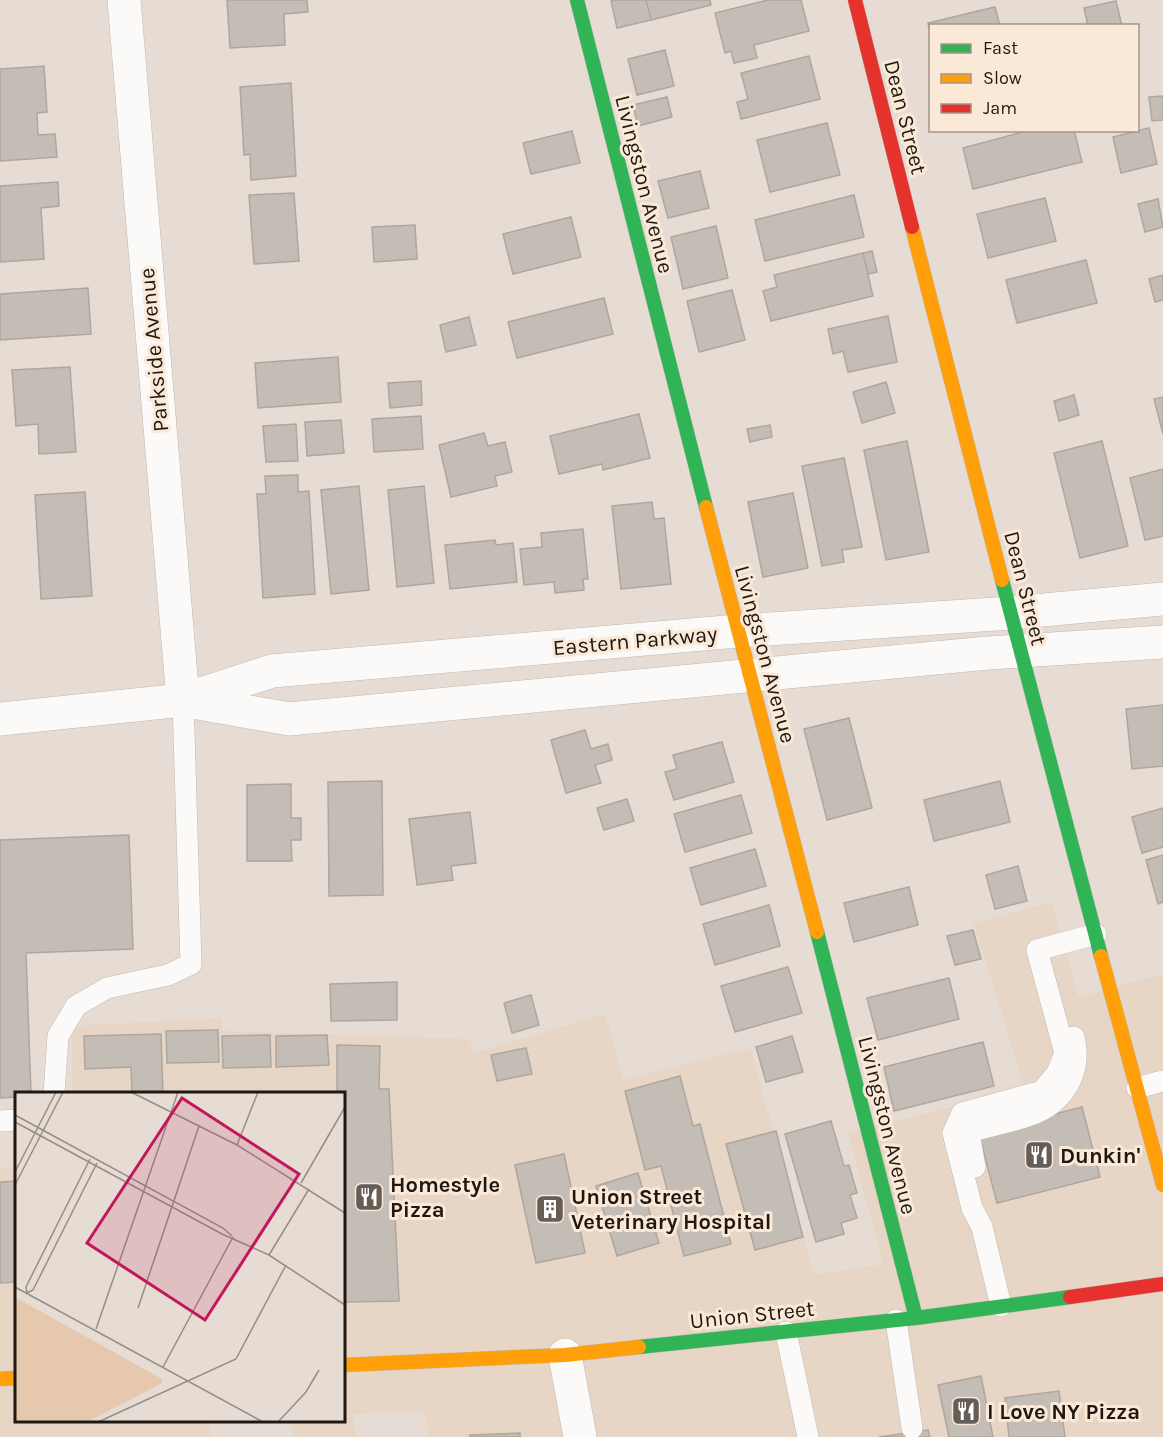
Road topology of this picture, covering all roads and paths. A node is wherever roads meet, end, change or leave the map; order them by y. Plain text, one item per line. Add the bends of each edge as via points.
1 (124, 0) edge
2 (577, 0) edge
3 (855, 0) edge
4 (1163, 599) edge
5 (1011, 612) junction
6 (738, 631) junction
7 (1163, 642) edge
8 (1020, 651) junction
9 (752, 676) junction
10 (183, 700) junction
11 (0, 719) edge
12 (1096, 934) junction
13 (1163, 1081) edge
14 (1137, 1088) junction
15 (54, 1092) edge
16 (15, 1120) edge
17 (0, 1121) edge
18 (1163, 1185) edge
19 (1163, 1284) edge
20 (1001, 1306) junction
21 (906, 1319) junction
22 (786, 1332) junction
23 (565, 1355) junction
24 (345, 1365) edge
25 (912, 1428) dead end
26 (580, 1437) edge
27 (808, 1437) edge

1 - 10 street, Parkside Avenue
2 - 6 street, Livingston Avenue
3 - 5 street, Dean Street
4 - 5 street, Eastern Parkway
5 - 6 street, Eastern Parkway
5 - 8 street, Dean Street
6 - 9 street, Livingston Avenue
6 - 10 street, Eastern Parkway via 272,671
7 - 8 street, Eastern Parkway
8 - 9 street, Eastern Parkway
8 - 12 street, Dean Street
9 - 10 street, Eastern Parkway via 289,719
9 - 21 street, Livingston Avenue
10 - 11 street, Eastern Parkway
10 - 15 lane via 191,964 168,975 107,988 75,1006 58,1036
12 - 14 street, Dean Street
12 - 20 lane via 1037,950 1065,1053 1057,1073 1042,1091 962,1113 953,1133
13 - 14 lane
14 - 18 street, Dean Street
16 - 17 lane
19 - 20 street, Union Street
20 - 21 street, Union Street
21 - 22 street, Union Street
21 - 25 lane
22 - 23 street, Union Street
22 - 27 lane
23 - 24 street, Union Street
23 - 26 street

